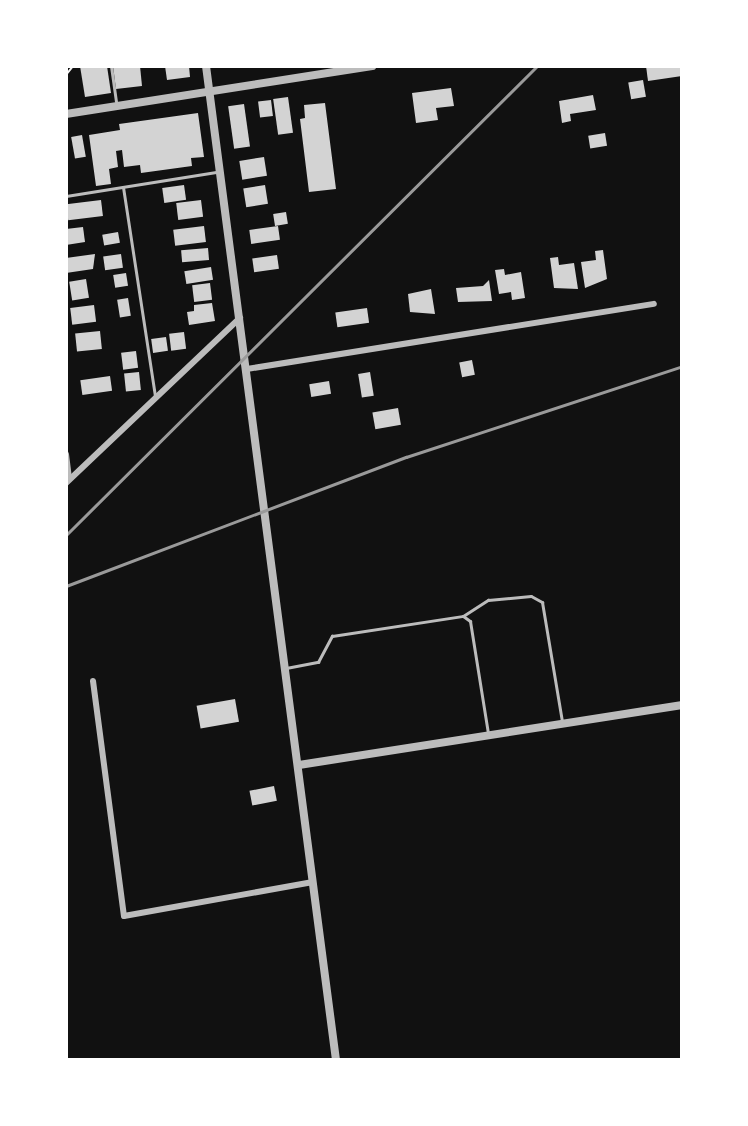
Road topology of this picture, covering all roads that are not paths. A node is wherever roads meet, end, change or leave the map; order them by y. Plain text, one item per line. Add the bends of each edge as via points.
1 (111, 66) edge
2 (206, 66) edge
3 (304, 66) edge
4 (372, 66) edge
5 (306, 76) junction
6 (210, 92) junction
7 (117, 106) junction
8 (66, 114) edge
9 (221, 172) junction
10 (123, 187) junction
11 (66, 196) edge
12 (654, 304) dead end
13 (240, 318) junction
14 (247, 369) junction
15 (155, 398) junction
16 (66, 454) edge
17 (68, 480) edge
18 (463, 616) junction
19 (286, 668) junction
20 (93, 681) dead end
21 (682, 705) edge
22 (563, 724) junction
23 (489, 737) junction
24 (299, 765) junction
25 (313, 882) junction
26 (336, 1060) edge

1 - 7 lane
2 - 6 street
3 - 5 lane
4 - 5 street
5 - 6 street
6 - 7 street
6 - 9 street
7 - 8 street
9 - 10 lane
9 - 13 street
10 - 11 lane
10 - 15 lane
12 - 14 street
13 - 14 street
13 - 15 street
14 - 19 street
15 - 17 street
16 - 17 street
18 - 19 lane via 332,636 318,662
18 - 22 lane via 474,604 488,600 531,596 542,602
18 - 23 lane via 470,621
19 - 24 street
20 - 25 street via 124,916
21 - 22 street
22 - 23 street
23 - 24 street
24 - 25 street
25 - 26 street

